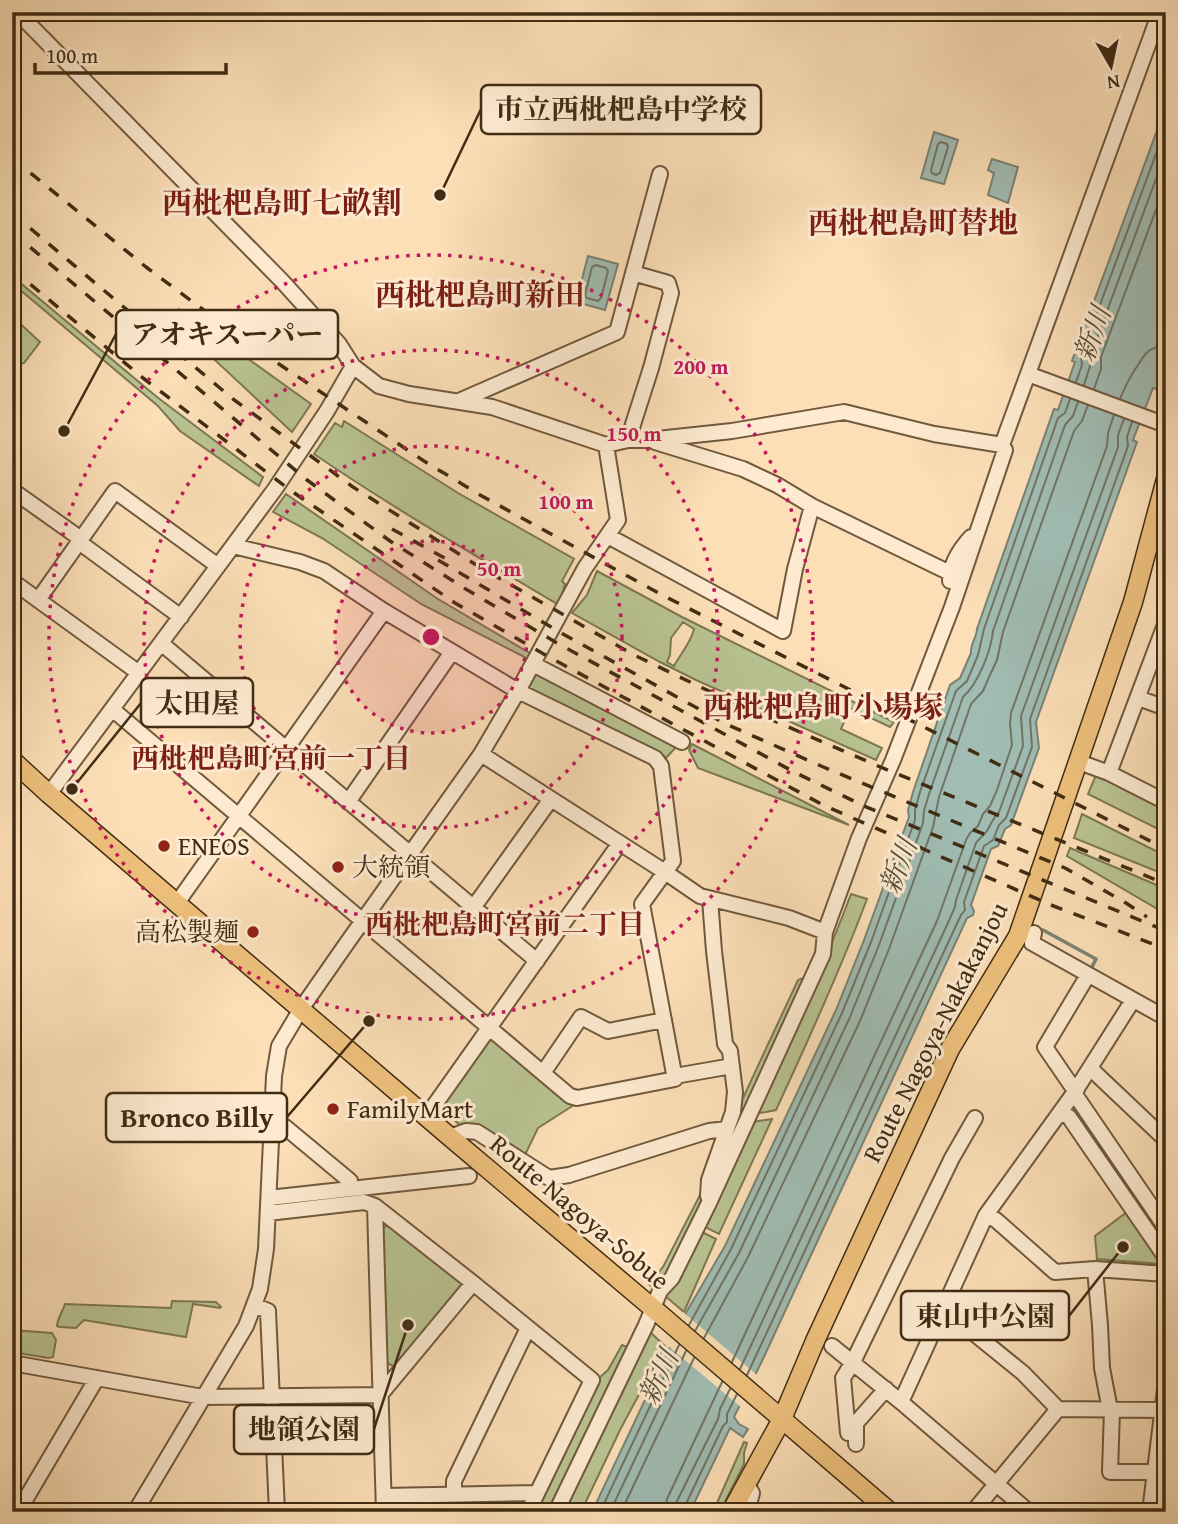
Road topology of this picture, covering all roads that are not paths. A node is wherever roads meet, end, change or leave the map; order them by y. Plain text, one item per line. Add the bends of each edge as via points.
1 (17, 12) edge
2 (1160, 12) edge
3 (660, 174) dead end
4 (633, 273) junction
5 (353, 366) junction
6 (1028, 374) junction
7 (458, 401) junction
8 (1166, 425) edge
9 (628, 440) junction
10 (648, 440) junction
11 (606, 444) junction
12 (1002, 445) junction
13 (1166, 479) edge
14 (12, 490) edge
15 (812, 506) junction
16 (977, 532) junction
17 (608, 536) junction
18 (80, 541) junction
19 (233, 546) junction
20 (218, 566) junction
21 (950, 573) junction
22 (12, 581) edge
23 (38, 600) junction
24 (952, 607) junction
25 (384, 611) junction
26 (181, 617) junction
27 (1166, 622) edge
28 (161, 643) junction
29 (452, 652) junction
30 (533, 664) junction
31 (139, 673) junction
32 (518, 691) junction
33 (1138, 698) junction
34 (1166, 708) edge
35 (112, 709) junction
36 (682, 742) dead end
37 (286, 749) junction
38 (481, 754) junction
39 (12, 760) edge
40 (1079, 762) junction
41 (1110, 773) junction
42 (49, 794) junction
43 (551, 799) junction
44 (348, 802) junction
45 (1166, 802) edge
46 (239, 816) junction
47 (620, 844) junction
48 (410, 855) junction
49 (665, 872) junction
50 (710, 899) junction
51 (177, 903) junction
52 (473, 908) junction
53 (362, 921) junction
54 (825, 932) junction
55 (1034, 933) dead end
56 (537, 961) junction
57 (1088, 975) junction
58 (1133, 1000) junction
59 (301, 1009) junction
60 (1166, 1018) edge
61 (664, 1020) junction
62 (489, 1028) junction
63 (732, 1066) junction
64 (1090, 1068) junction
65 (543, 1073) junction
66 (675, 1076) junction
67 (1075, 1091) junction
68 (1061, 1112) junction
69 (426, 1117) junction
70 (975, 1118) dead end
71 (272, 1126) junction
72 (727, 1129) junction
73 (450, 1137) junction
74 (1166, 1140) edge
75 (469, 1176) dead end
76 (351, 1189) junction
77 (268, 1205) junction
78 (708, 1205) junction
79 (375, 1206) junction
80 (986, 1215) junction
81 (1166, 1228) edge
82 (1166, 1258) edge
83 (1095, 1269) junction
84 (1166, 1274) edge
85 (473, 1283) junction
86 (254, 1305) junction
87 (654, 1309) junction
88 (944, 1309) junction
89 (528, 1328) junction
90 (832, 1346) dead end
91 (12, 1363) edge
92 (853, 1363) junction
93 (97, 1378) junction
94 (1166, 1381) edge
95 (886, 1389) junction
96 (380, 1395) junction
97 (272, 1396) junction
98 (203, 1397) junction
99 (901, 1402) junction
100 (1163, 1406) edge
101 (1058, 1409) junction
102 (1111, 1410) junction
103 (776, 1414) junction
104 (1158, 1470) edge
105 (746, 1484) junction
106 (996, 1484) junction
107 (537, 1493) junction
108 (454, 1495) junction
109 (384, 1496) junction
110 (139, 1511) edge
111 (18, 1512) edge
112 (276, 1512) edge
113 (384, 1512) edge
114 (528, 1512) edge
115 (556, 1512) edge
116 (731, 1512) edge
117 (747, 1512) edge
118 (890, 1512) edge
119 (973, 1512) edge
120 (1029, 1512) edge
121 (1150, 1512) edge

1 - 5 street via 282,281
2 - 6 street
3 - 4 street
4 - 7 street via 617,331
4 - 9 street via 668,283 671,293
5 - 7 street via 379,386
5 - 19 street
6 - 8 street
6 - 12 street
7 - 11 street via 492,407
9 - 10 street
9 - 11 street
10 - 12 street via 844,412
10 - 15 street via 743,469
11 - 17 street via 618,520
12 - 16 street via 1005,450
13 - 40 main road, Route Nagoya-Nakakanjou via 1133,602
14 - 18 street
15 - 17 street via 783,631
15 - 21 street
16 - 21 street
16 - 24 street
17 - 30 street via 585,568
18 - 20 street via 115,491
18 - 23 street
18 - 26 street
19 - 20 street
19 - 25 street via 324,571
20 - 26 street
21 - 24 street
22 - 23 street
23 - 31 street
24 - 54 street
25 - 29 street
25 - 37 street
26 - 28 street
27 - 33 street
28 - 31 street
28 - 37 street
29 - 32 street
29 - 44 street
30 - 32 street
30 - 36 street
31 - 35 street
32 - 38 street
32 - 49 street via 655,758 661,766 673,861
33 - 34 street
33 - 41 street
35 - 42 street
35 - 46 street
37 - 44 street
37 - 46 street
38 - 43 street
38 - 48 street
39 - 42 main road, Route Nagoya-Sobue
40 - 41 street
40 - 103 main road, Route Nagoya-Nakakanjou via 1018,936 950,1049
41 - 45 street
42 - 51 main road, Route Nagoya-Sobue
43 - 47 street
43 - 52 street
44 - 48 street
46 - 51 street
46 - 53 street
47 - 49 street
47 - 56 street
48 - 52 street
48 - 53 street
49 - 50 street
49 - 61 street via 642,904
50 - 54 street via 789,918
50 - 63 street via 725,1044
51 - 59 main road, Route Nagoya-Sobue
52 - 56 street
53 - 59 street
53 - 62 street
54 - 78 street via 823,954
55 - 57 street via 1032,943
56 - 62 street
57 - 58 street
57 - 67 street via 1045,1047
58 - 60 street
58 - 64 street
59 - 69 main road, Route Nagoya-Sobue
59 - 71 street via 275,1061
61 - 65 street via 608,1031 581,1017
61 - 66 street
62 - 65 street
62 - 69 street
63 - 66 street
63 - 72 street via 735,1092
64 - 67 street
64 - 74 street
65 - 66 street via 577,1098
67 - 68 street
67 - 81 street
68 - 80 street
68 - 82 street via 1069,1117
69 - 73 main road, Route Nagoya-Sobue
70 - 92 street
71 - 76 street via 285,1127 350,1181
71 - 77 street
72 - 73 street via 549,1178 477,1132
72 - 78 street via 709,1180
73 - 87 main road, Route Nagoya-Sobue
75 - 76 street
76 - 77 street
77 - 79 street via 364,1202
77 - 86 street via 264,1271
78 - 87 street
79 - 85 street
79 - 96 street
80 - 83 street via 1055,1272
80 - 88 street
83 - 84 street
83 - 102 street via 1102,1368
85 - 89 street
85 - 96 street
86 - 97 street via 268,1311
86 - 98 street
87 - 103 main road, Route Nagoya-Sobue
87 - 115 street
88 - 99 street
88 - 101 street via 1023,1373
89 - 107 street via 592,1380
89 - 108 street via 454,1481
90 - 92 street
91 - 93 street
92 - 95 street
92 - 95 street via 844,1378 852,1438 856,1423
93 - 98 street
93 - 111 street
94 - 100 street
95 - 99 street
96 - 97 street
96 - 109 street
97 - 98 street
97 - 112 street
98 - 110 street
99 - 106 street
100 - 102 street
100 - 104 street
101 - 102 street
101 - 106 street
102 - 104 street via 1110,1472
103 - 105 main road, Route Nagoya-Nakakanjou
103 - 118 main road, Route Nagoya-Sobue
104 - 121 street
105 - 116 main road, Route Nagoya-Nakakanjou
105 - 117 street via 752,1493
106 - 119 street
106 - 120 street
107 - 108 street
107 - 114 street
108 - 109 street
109 - 113 street

